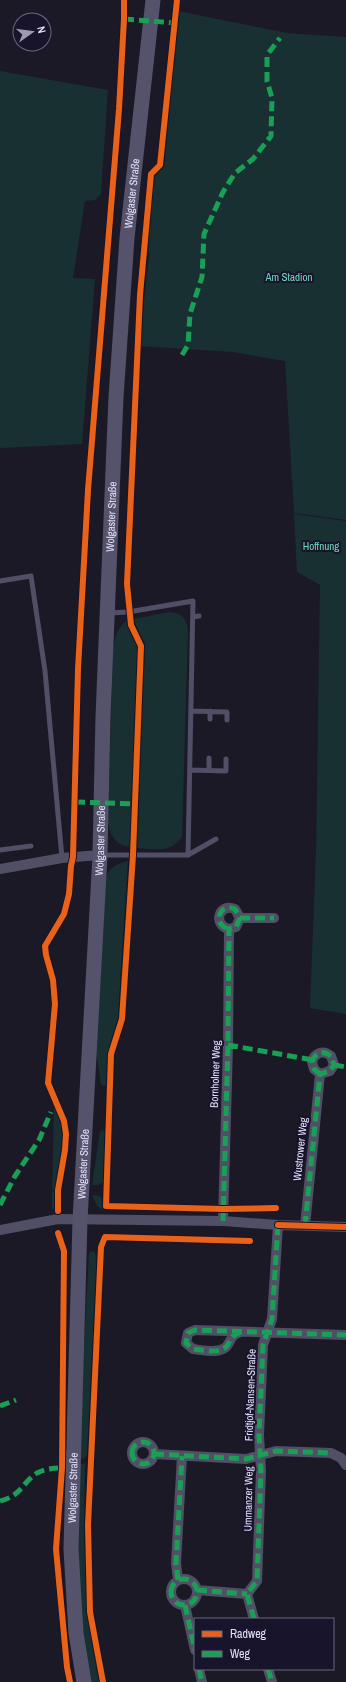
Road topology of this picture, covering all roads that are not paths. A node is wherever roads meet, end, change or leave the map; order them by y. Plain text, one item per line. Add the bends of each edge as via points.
1 (153, 0) edge
2 (0, 581) edge
3 (108, 613) junction
4 (199, 616) dead end
5 (193, 617) junction
6 (191, 711) junction
7 (210, 712) junction
8 (210, 720) dead end
9 (227, 720) dead end
10 (209, 758) dead end
11 (226, 759) dead end
12 (190, 770) junction
13 (209, 770) junction
14 (216, 839) dead end
15 (31, 846) dead end
16 (0, 850) edge
17 (188, 854) junction
18 (100, 855) junction
19 (62, 858) junction
20 (0, 868) edge
21 (240, 918) junction
22 (274, 918) dead end
23 (229, 929) junction
24 (320, 1074) dead end
25 (80, 1220) junction
26 (223, 1221) junction
27 (278, 1225) junction
28 (305, 1226) junction
29 (346, 1227) edge
30 (0, 1230) edge
31 (241, 1332) junction
32 (267, 1333) junction
33 (346, 1335) edge
34 (154, 1454) dead end
35 (260, 1455) junction
36 (182, 1456) junction
37 (344, 1459) edge
38 (178, 1580) junction
39 (197, 1590) junction
40 (247, 1594) junction
41 (185, 1605) junction
42 (254, 1618) edge
43 (194, 1646) edge
44 (199, 1670) edge
45 (268, 1670) edge
46 (84, 1682) edge
47 (202, 1682) edge
48 (272, 1682) edge

1 - 3 main road, Wolgaster Straße via 126,246 116,397
2 - 19 lane via 31,576 45,671
3 - 5 lane via 193,601
3 - 18 main road, Wolgaster Straße
4 - 5 lane
5 - 6 lane
6 - 7 lane
6 - 12 lane
7 - 8 lane
7 - 9 lane via 227,712
10 - 13 lane
11 - 13 lane via 226,771
12 - 13 lane
12 - 17 lane
14 - 17 lane
15 - 16 lane
17 - 18 lane
18 - 19 street
18 - 25 main road, Wolgaster Straße
19 - 20 street
21 - 22 street
21 - 23 street via 236,927
21 - 23 street via 235,909 229,907 222,910 218,920 222,926
23 - 26 street, Bornholmer Weg
24 - 28 street, Wustrower Weg
25 - 26 street
25 - 30 street via 52,1220
25 - 46 main road, Wolgaster Straße via 71,1549 76,1633
26 - 27 street
27 - 28 street
27 - 32 street, Fridtjof-Nansen-Straße via 272,1319
28 - 29 street
31 - 31 street via 191,1331 187,1335 186,1343 193,1349 219,1350 226,1347 231,1337
31 - 32 street
32 - 33 street
32 - 35 street, Fridtjof-Nansen-Straße via 263,1345
34 - 36 street, Ummanzer Weg
35 - 36 street, Ummanzer Weg via 246,1459
35 - 37 street, Fridtjof-Nansen-Straße via 276,1451 331,1453
35 - 40 street, Ummanzer Weg via 257,1581
36 - 38 street via 176,1563
38 - 39 street via 190,1580
38 - 41 street via 171,1587 171,1596 176,1603
39 - 40 street
39 - 41 street via 195,1599
40 - 42 street
41 - 43 street
44 - 47 street
45 - 48 street

